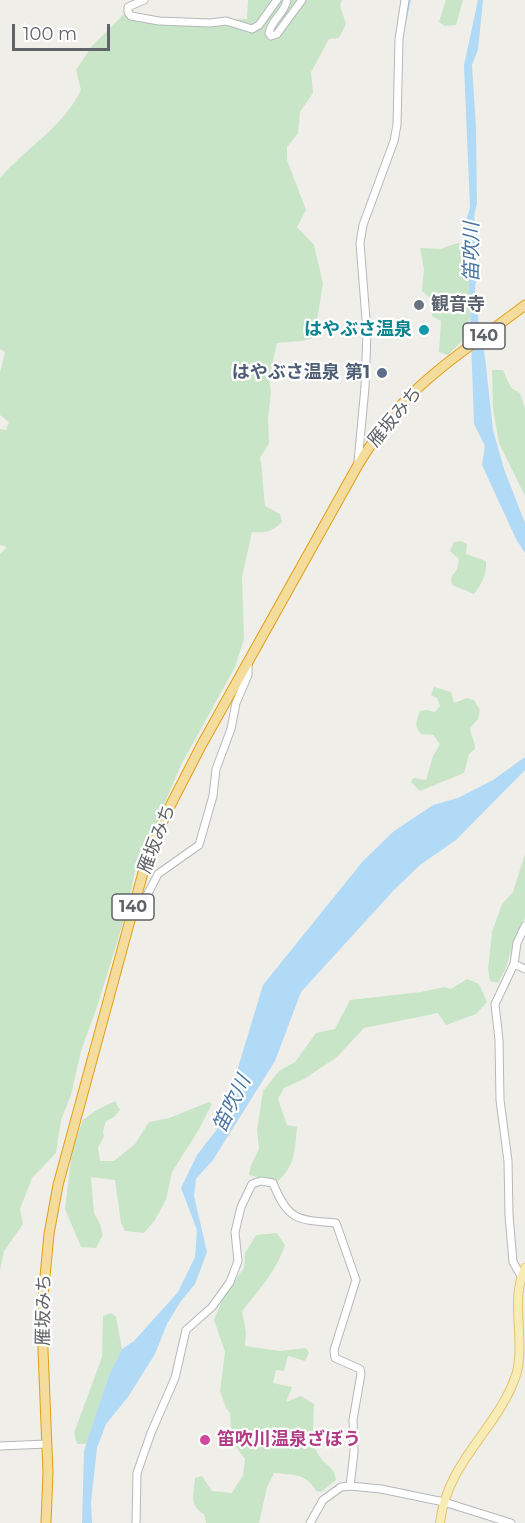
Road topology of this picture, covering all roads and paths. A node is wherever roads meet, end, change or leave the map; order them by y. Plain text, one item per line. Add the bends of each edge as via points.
1 (144, 0) edge
2 (277, 0) edge
3 (287, 0) edge
4 (302, 0) edge
5 (405, 0) edge
6 (525, 304) edge
7 (358, 465) junction
8 (248, 662) junction
9 (130, 915) junction
10 (525, 926) edge
11 (514, 964) junction
12 (525, 969) edge
13 (523, 1272) edge
14 (47, 1444) junction
15 (0, 1446) edge
16 (350, 1486) junction
17 (444, 1502) junction
18 (46, 1523) edge
19 (136, 1523) edge
20 (310, 1523) edge
21 (440, 1523) edge
22 (511, 1523) edge

1 - 2 street via 128,7 131,16 159,21 226,21 252,29
3 - 4 street via 270,28 271,36 277,34
5 - 7 street via 399,39 397,125 360,243 367,332
6 - 7 highway, 雁坂みち / 140 via 403,403
7 - 8 highway, 雁坂みち / 140
8 - 9 highway, 雁坂みち / 140 via 173,798 153,843
8 - 9 street via 248,675 218,761 199,845 158,874 142,905
9 - 14 highway, 雁坂みち / 140 via 58,1185 49,1234 44,1298
10 - 11 street
11 - 12 street
11 - 13 street via 495,1004 513,1262
13 - 17 main road via 519,1285 521,1351 517,1373 509,1394 450,1482
14 - 15 street
14 - 18 highway, 雁坂みち / 140
16 - 17 street
16 - 19 street via 353,1420 361,1374 360,1369 335,1358 334,1350 356,1280 336,1223 303,1220 288,1212 273,1183 261,1181 252,1184 241,1207 235,1232 238,1261 230,1282 212,1307 186,1330 175,1378 137,1473
16 - 20 street via 341,1487 322,1500
17 - 21 main road
17 - 22 street

